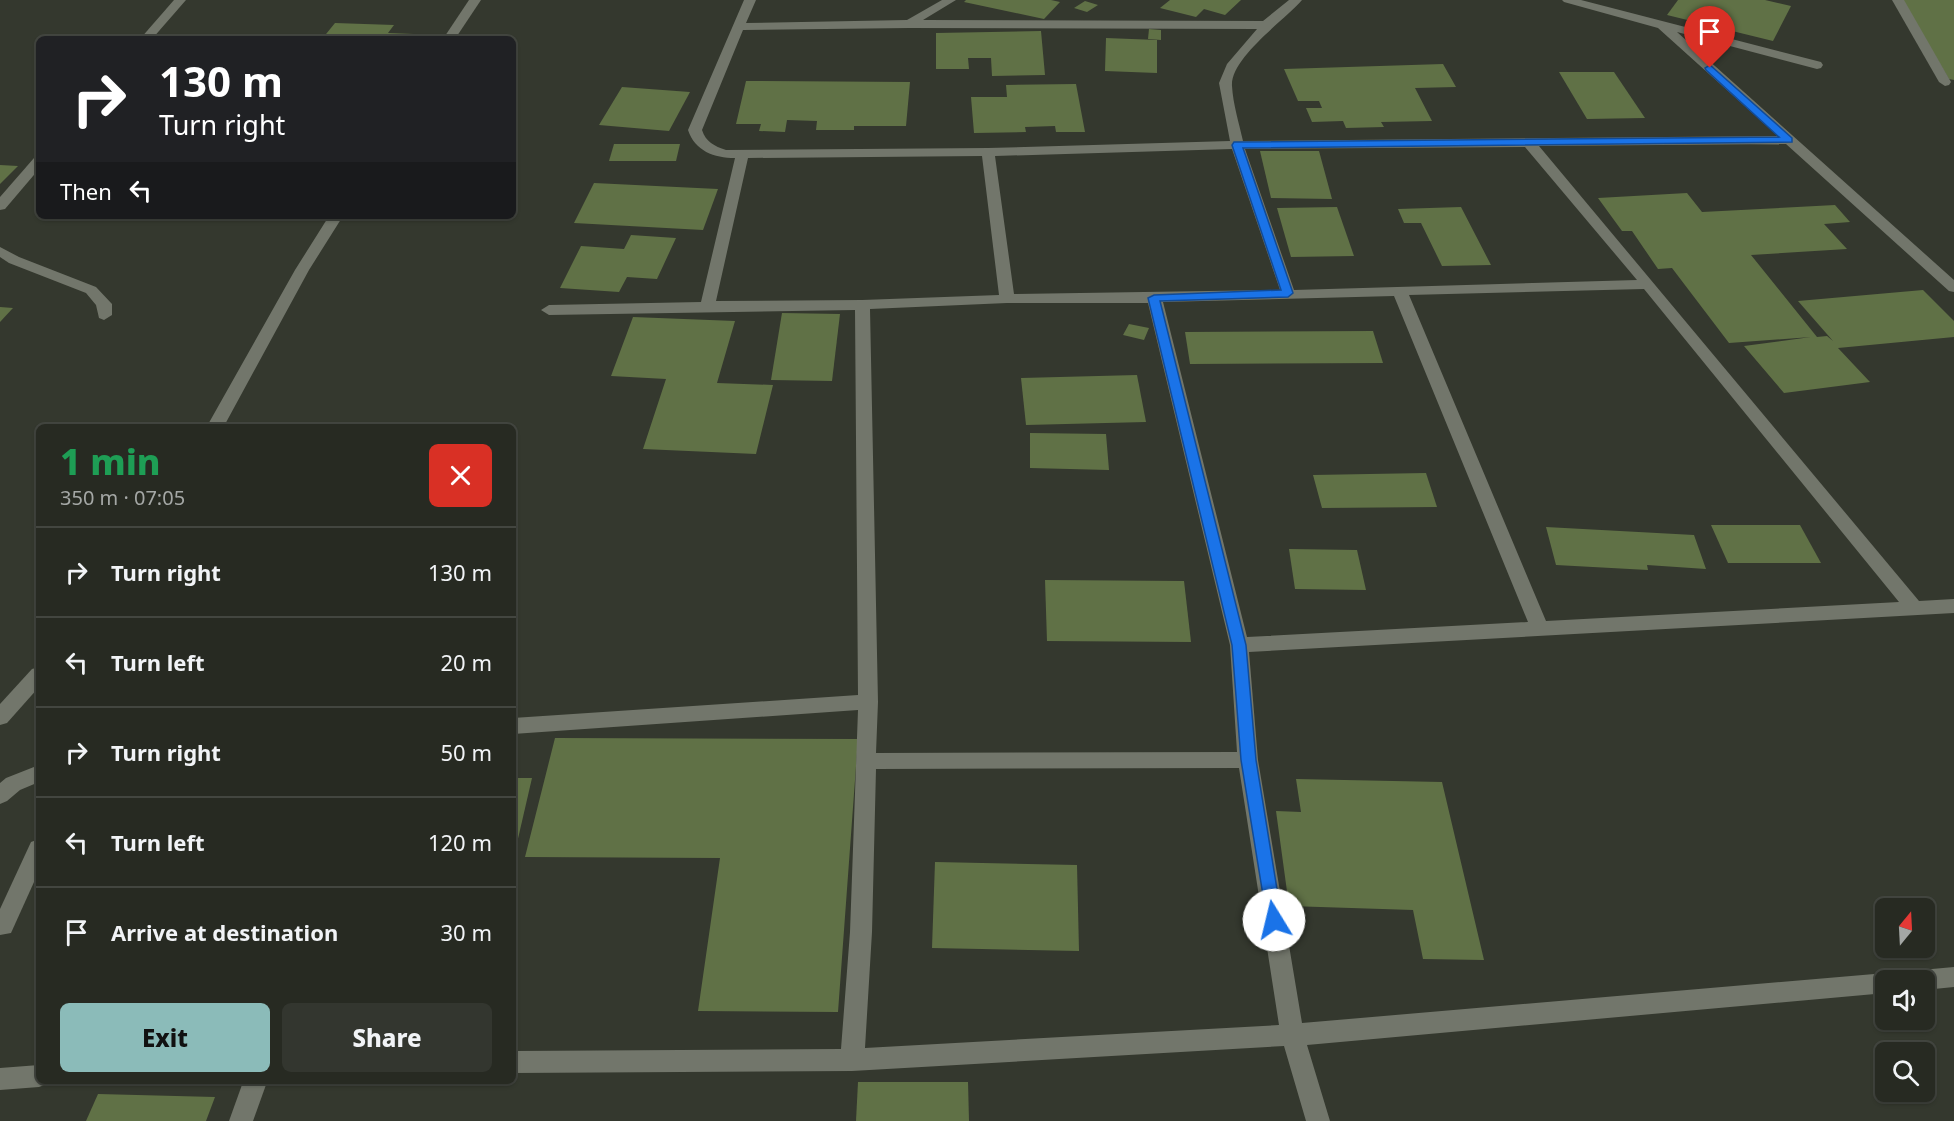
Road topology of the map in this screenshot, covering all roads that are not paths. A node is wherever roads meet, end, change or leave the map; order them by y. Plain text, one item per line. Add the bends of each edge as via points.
1 (180, 0) edge
2 (475, 0) edge
3 (750, 0) edge
4 (950, 0) edge
5 (1296, 0) edge
6 (1568, 0) edge
7 (1898, 0) edge
8 (909, 24) junction
9 (1266, 25) junction
10 (1662, 25) junction
11 (739, 27) junction
12 (149, 36) edge
13 (452, 36) edge
14 (1817, 65) dead end
15 (1944, 82) dead end
16 (1788, 140) junction
17 (1530, 144) junction
18 (1237, 145) junction
19 (988, 152) junction
20 (742, 154) junction
21 (36, 164) edge
22 (0, 206) edge
23 (334, 219) edge
24 (0, 251) edge
25 (1648, 284) junction
26 (1954, 288) edge
27 (1400, 290) junction
28 (1288, 293) junction
29 (1154, 298) junction
30 (1007, 299) junction
31 (862, 305) junction
32 (708, 306) junction
33 (549, 310) dead end
34 (104, 315) dead end
35 (216, 424) edge
36 (1954, 606) edge
37 (1914, 608) junction
38 (1540, 628) junction
39 (1239, 645) junction
40 (36, 677) edge
41 (868, 702) junction
42 (0, 717) edge
43 (516, 726) edge
44 (1248, 760) junction
45 (866, 761) junction
46 (36, 774) edge
47 (0, 795) edge
48 (36, 854) edge
49 (3, 926) dead end
50 (1954, 977) edge
51 (1935, 979) edge
52 (1875, 984) edge
53 (1292, 1035) junction
54 (852, 1060) junction
55 (516, 1062) edge
56 (36, 1076) edge
57 (0, 1079) edge
58 (254, 1084) edge
59 (241, 1121) edge
60 (1317, 1121) edge

1 - 12 street
2 - 13 street
3 - 11 street
4 - 8 street
5 - 9 street
6 - 10 street
7 - 15 street
8 - 9 street
8 - 11 street
9 - 18 street via 1231,67 1225,82
10 - 14 street
10 - 16 street
11 - 20 street via 695,130 698,140 710,150
16 - 17 street
16 - 26 street
17 - 18 street
17 - 25 street
18 - 19 street
18 - 28 street
19 - 20 street
19 - 30 street
20 - 32 street
21 - 22 street
23 - 35 street
24 - 34 street via 91,290 104,304
25 - 27 street
25 - 37 street
27 - 28 street
27 - 38 street
28 - 29 street
29 - 30 street
29 - 39 street
30 - 31 street
31 - 32 street
31 - 41 street
32 - 33 street
36 - 37 street
37 - 38 street
38 - 39 street
39 - 44 street
40 - 42 street
41 - 43 street
41 - 45 street
44 - 45 street
44 - 53 street
45 - 54 street via 861,932
46 - 47 street
48 - 49 street
50 - 51 street
52 - 53 street
53 - 54 street
53 - 60 street
54 - 55 street
56 - 57 street
58 - 59 street

